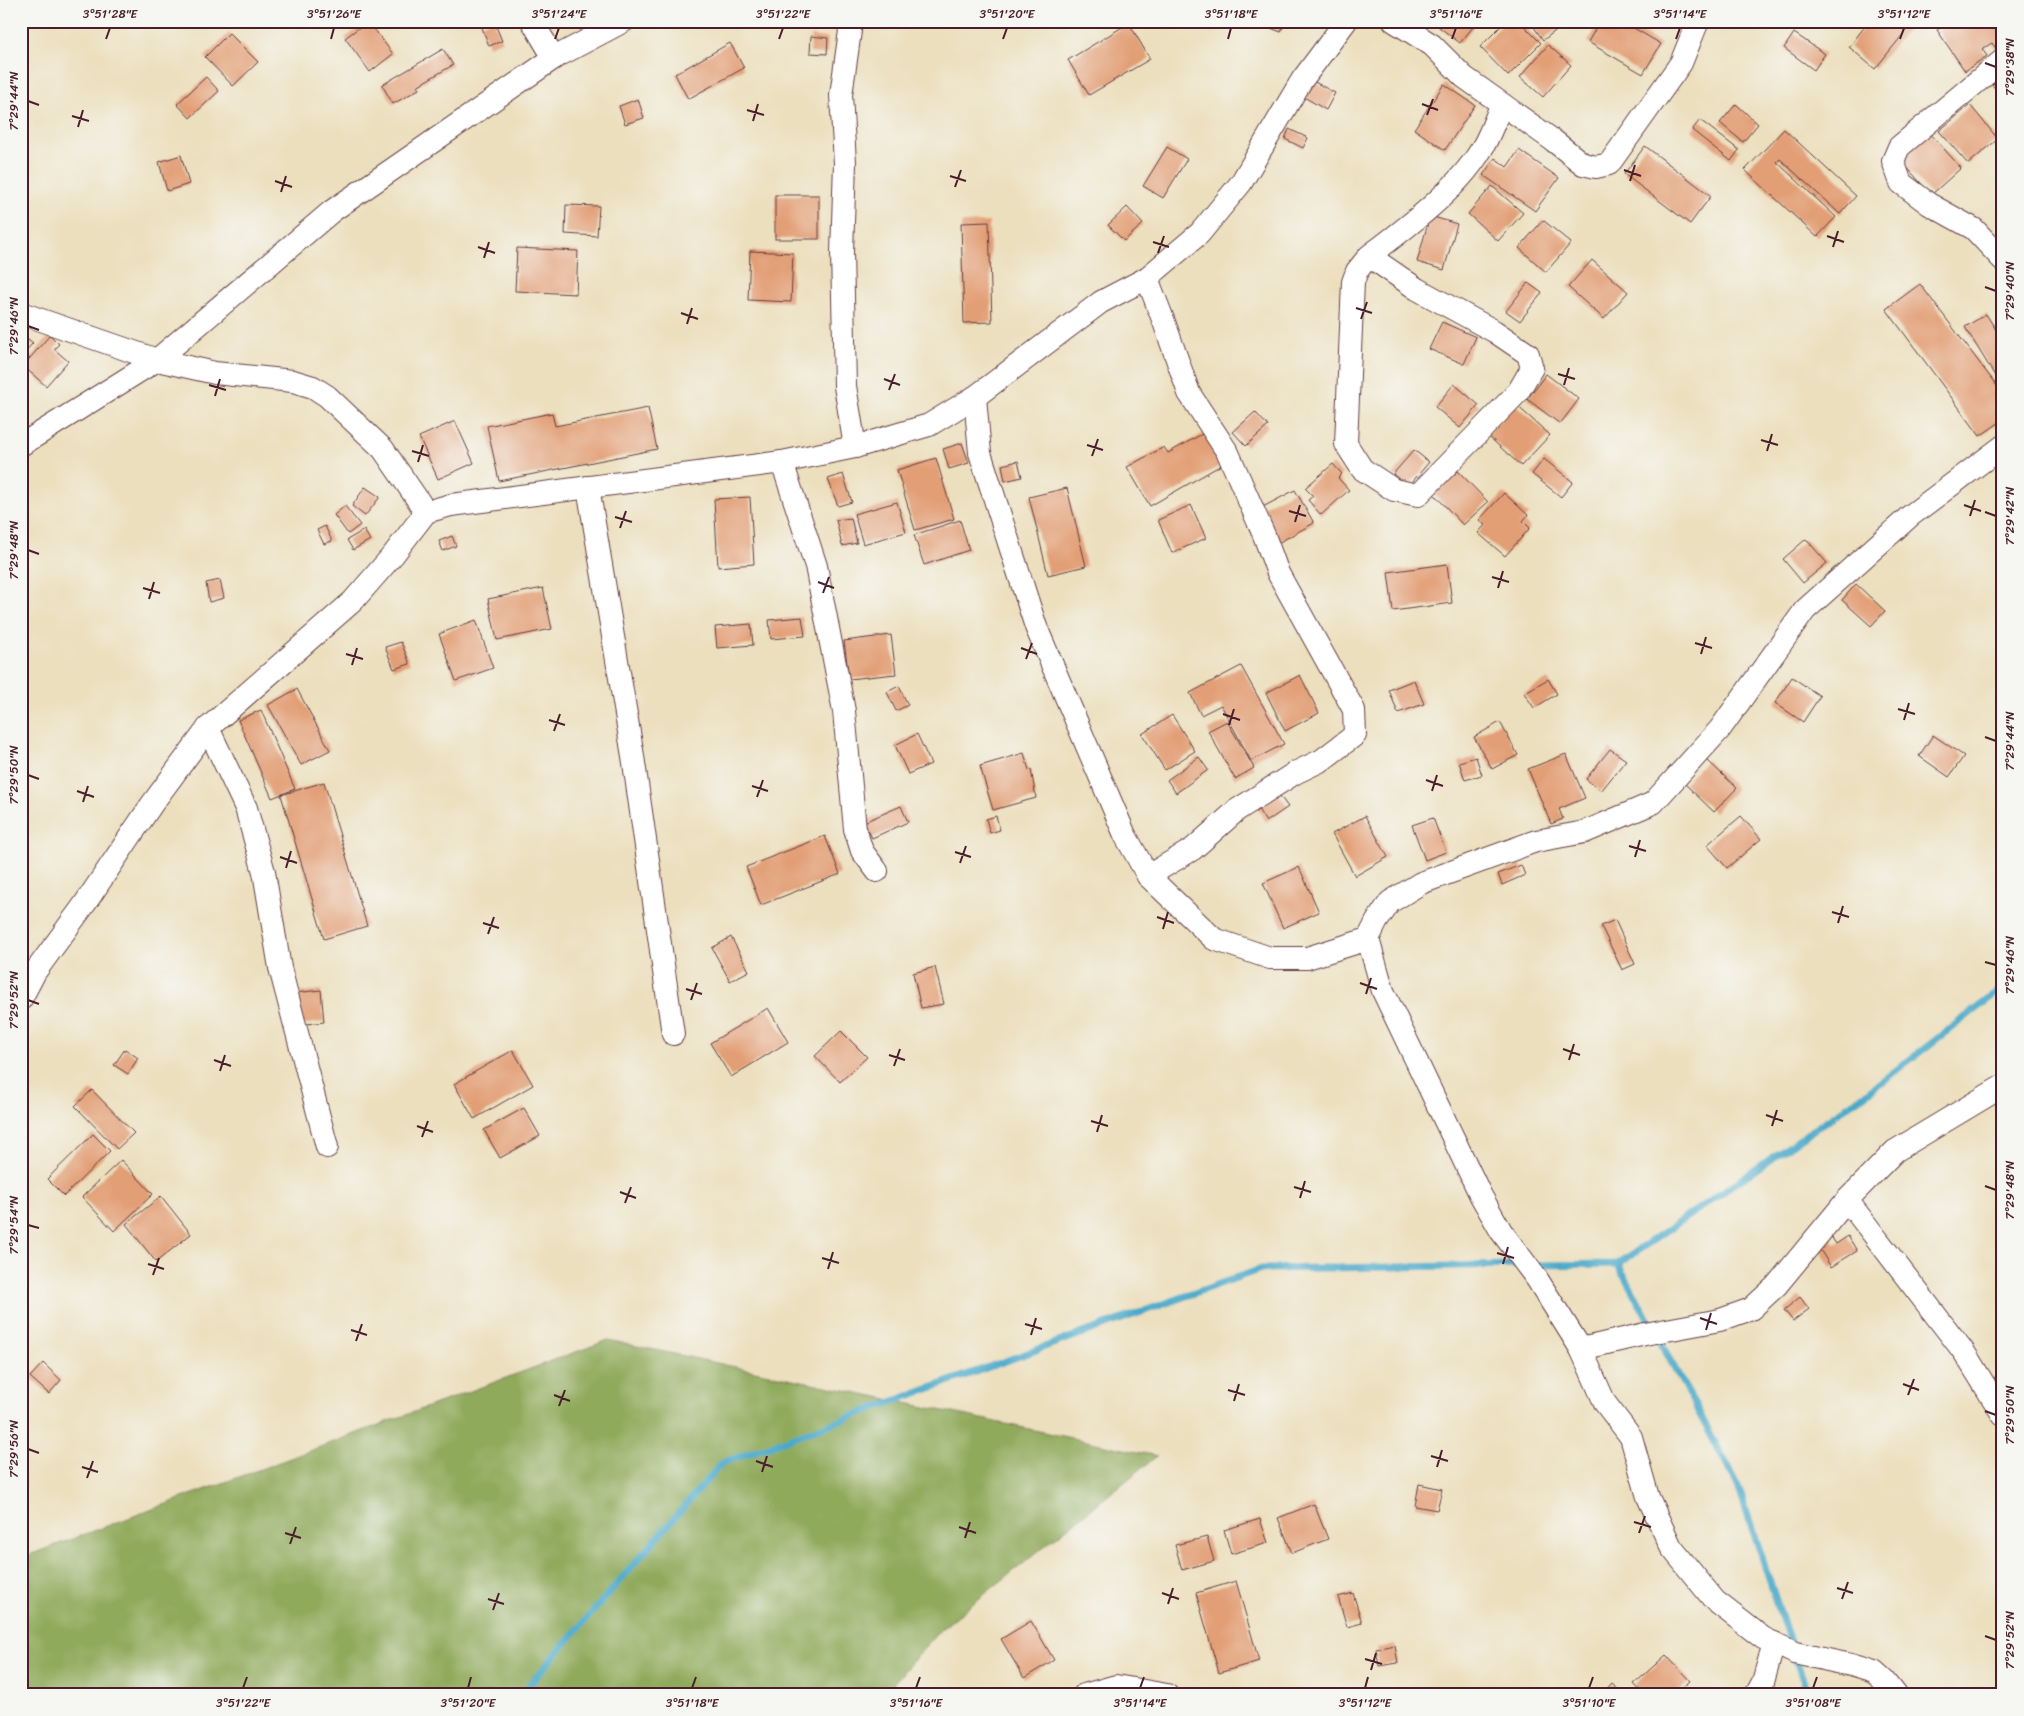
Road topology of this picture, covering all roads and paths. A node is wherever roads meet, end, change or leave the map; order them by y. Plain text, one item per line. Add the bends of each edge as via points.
1 (532, 21) edge
2 (624, 21) edge
3 (848, 21) edge
4 (1346, 21) edge
5 (1394, 21) edge
6 (1698, 21) edge
7 (554, 58) junction
8 (2003, 60) edge
9 (1502, 104) junction
10 (1370, 256) junction
11 (2003, 260) edge
12 (1146, 278) junction
13 (21, 313) edge
14 (157, 360) junction
15 (975, 397) junction
16 (21, 445) edge
17 (2003, 446) edge
18 (855, 447) junction
19 (782, 462) junction
20 (588, 487) junction
21 (426, 512) junction
22 (208, 728) junction
23 (878, 871) dead end
24 (1148, 876) junction
25 (1368, 939) junction
26 (21, 999) edge
27 (673, 1034) dead end
28 (2003, 1086) edge
29 (327, 1147) dead end
30 (1847, 1200) junction
31 (1581, 1349) junction
32 (2003, 1415) edge
33 (1774, 1643) junction
34 (1084, 1695) edge
35 (1167, 1695) edge
36 (1756, 1695) edge
37 (1895, 1695) edge

1 - 7 street
2 - 7 street
3 - 18 street via 850,31 841,95 845,163 842,252 845,386
4 - 12 street via 1302,80 1241,183 1200,233
5 - 9 street via 1432,44 1464,77
6 - 9 street via 1680,63 1609,164 1596,168 1583,164
7 - 14 street via 332,210
8 - 11 street via 1899,147 1893,161 1901,182 1928,204 1974,229
9 - 10 street via 1482,150 1453,185 1409,226
10 - 10 street via 1417,289 1494,331 1528,354 1532,368 1518,392 1418,495 1394,490 1362,469 1346,444 1352,282
12 - 15 street via 1101,302
12 - 24 street via 1189,393 1228,453 1278,573 1354,710 1355,735 1322,760 1237,810 1193,849
13 - 14 street
14 - 16 street
14 - 21 street via 215,373 293,381 313,387 327,396 383,449
15 - 18 street via 929,425
15 - 24 street via 980,453 1036,627 1125,835
17 - 25 street via 1910,516 1805,610 1720,729 1653,803 1585,832 1536,841 1421,883 1390,902
18 - 19 street
19 - 20 street
19 - 23 street via 816,566 844,711 855,829 862,851
20 - 21 street via 451,505
20 - 27 street via 634,766
21 - 22 street via 353,601
22 - 26 street via 35,972
22 - 29 street via 246,808 264,872 280,968
24 - 25 street via 1214,939 1270,958 1308,958
25 - 31 street via 1383,991 1481,1196
28 - 30 street via 1895,1151
30 - 31 street via 1776,1286 1751,1309 1720,1320
30 - 32 street via 1964,1352
31 - 33 street via 1605,1402 1631,1437 1648,1497 1671,1546 1714,1601
33 - 36 street
33 - 37 street via 1795,1652 1874,1672
34 - 35 street via 1116,1686

